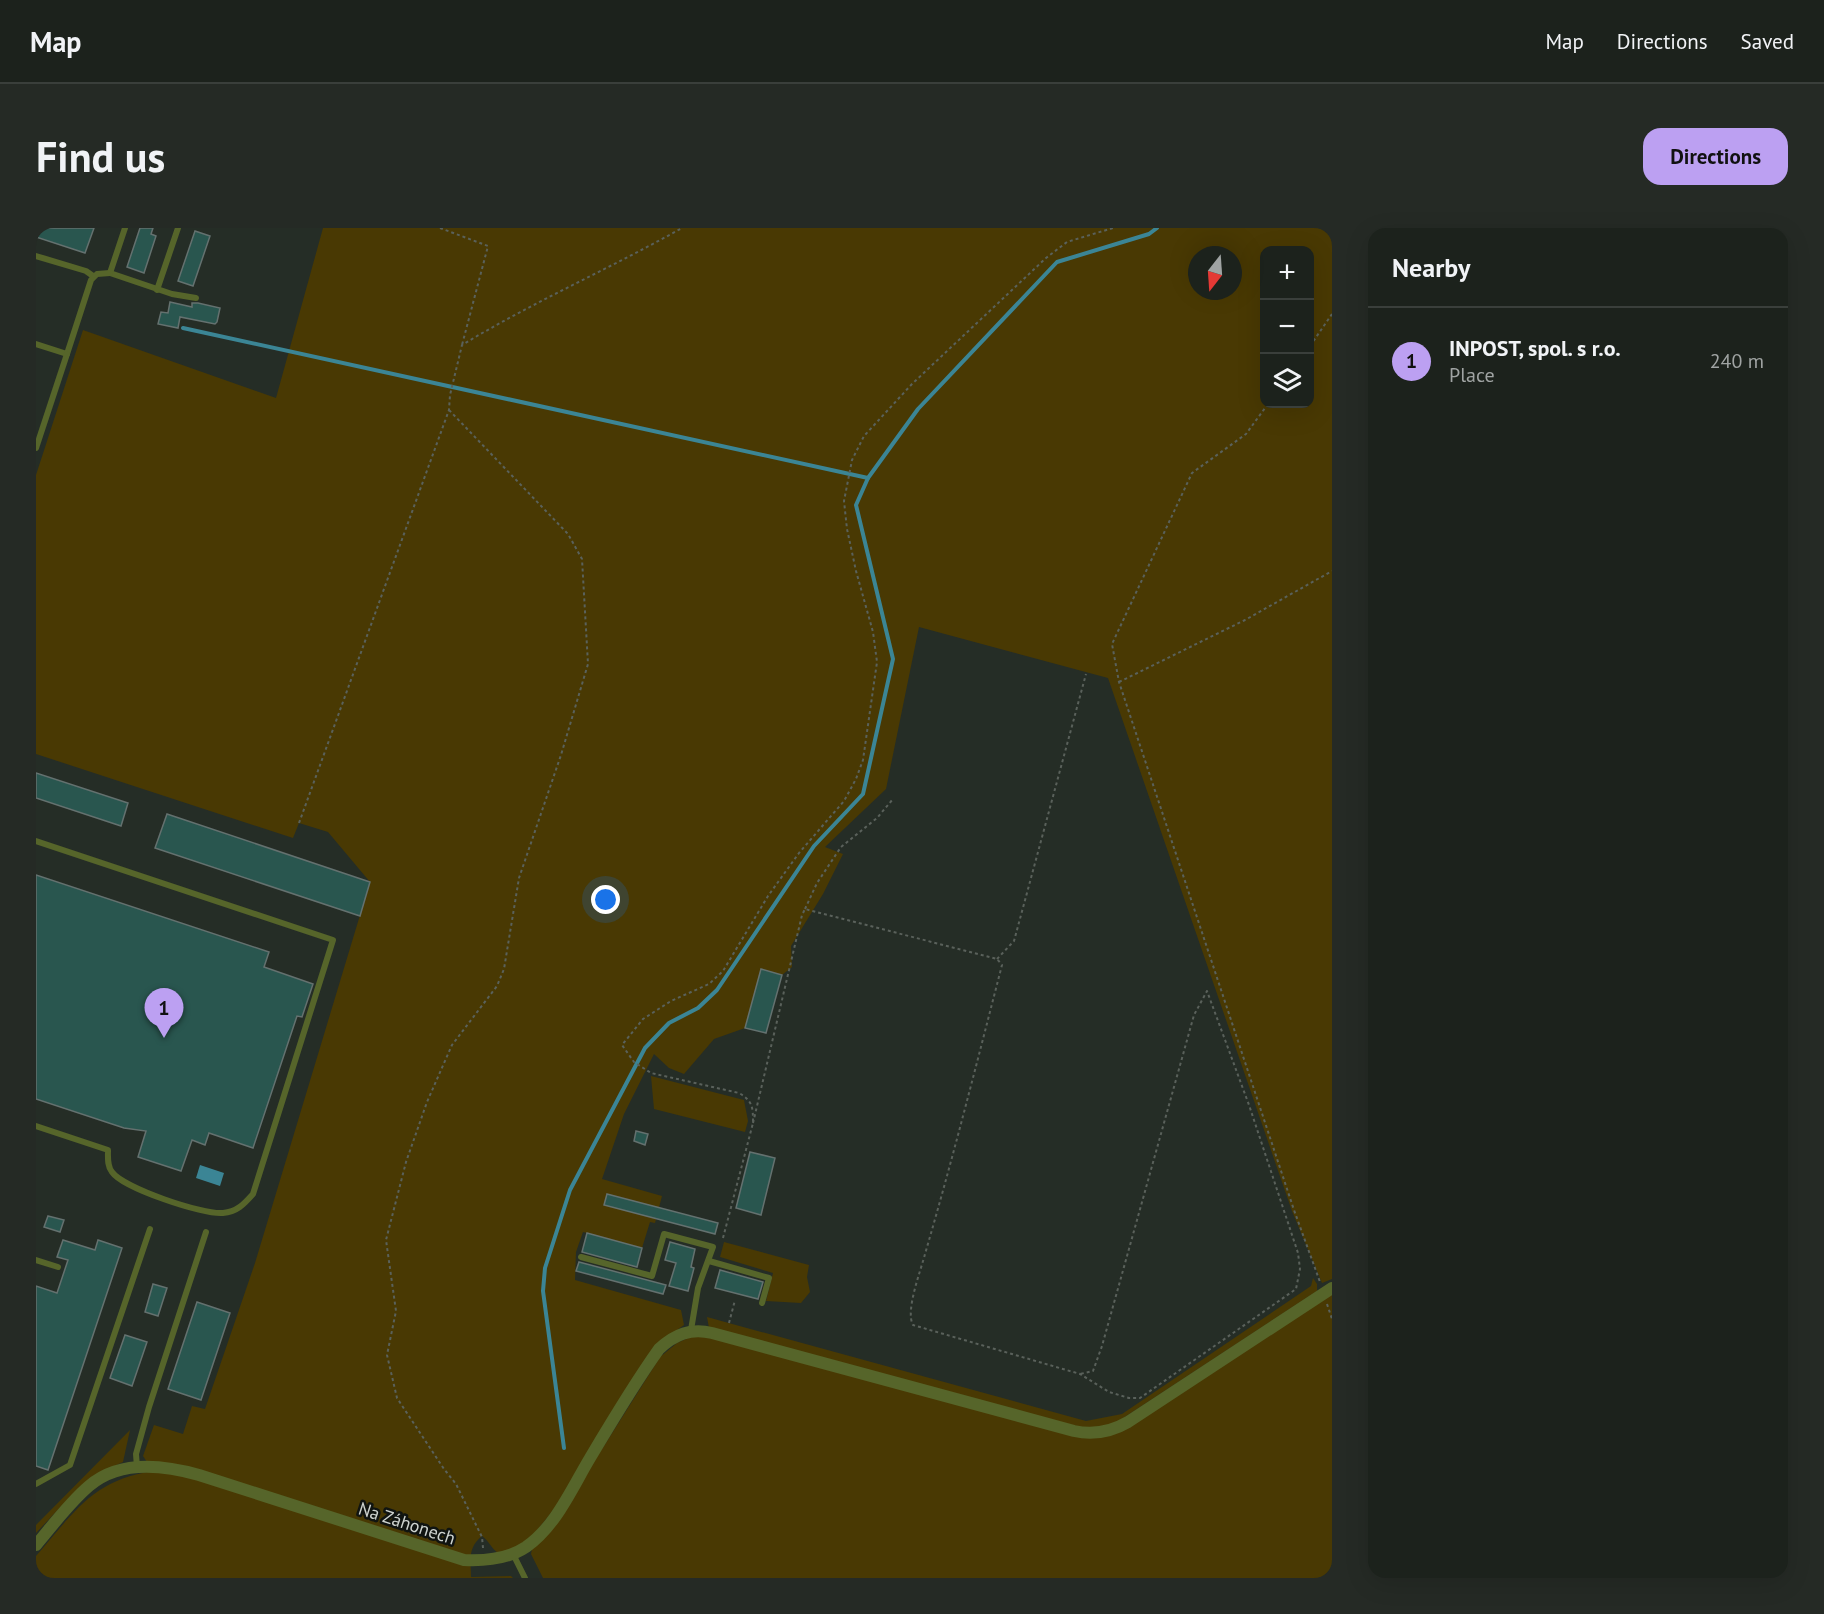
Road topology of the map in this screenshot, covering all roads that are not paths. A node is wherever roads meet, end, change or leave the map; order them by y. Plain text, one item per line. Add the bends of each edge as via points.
1 (124, 228) edge
2 (178, 228) edge
3 (36, 255) edge
4 (110, 273) junction
5 (93, 276) junction
6 (157, 290) junction
7 (196, 298) dead end
8 (36, 344) edge
9 (67, 354) junction
10 (36, 448) edge
11 (36, 841) edge
12 (36, 1126) edge
13 (150, 1229) dead end
14 (206, 1232) dead end
15 (581, 1257) dead end
16 (36, 1260) edge
17 (709, 1261) junction
18 (58, 1267) dead end
19 (1328, 1290) edge
20 (762, 1303) dead end
21 (691, 1330) junction
22 (137, 1468) junction
23 (36, 1484) edge
24 (36, 1545) edge
25 (513, 1554) junction
26 (525, 1578) edge

1 - 4 lane
2 - 6 lane
3 - 5 lane
4 - 5 lane
4 - 6 lane
5 - 9 lane
6 - 7 lane
8 - 9 lane
9 - 10 lane
11 - 12 lane via 333,940 253,1194 240,1209 224,1214 204,1212 146,1192 111,1172 108,1150
13 - 23 lane via 70,1464
14 - 22 lane via 149,1407 136,1454
15 - 17 lane via 652,1276 664,1234 713,1247
16 - 18 lane
17 - 20 lane via 769,1278
17 - 21 lane via 698,1288
19 - 21 street via 1128,1422 1111,1431 1088,1433
21 - 25 street, Na Záhonech via 659,1349 564,1503 532,1542
22 - 24 street, Na Záhonech via 90,1485
22 - 25 street, Na Záhonech via 189,1472 464,1560
25 - 26 lane

